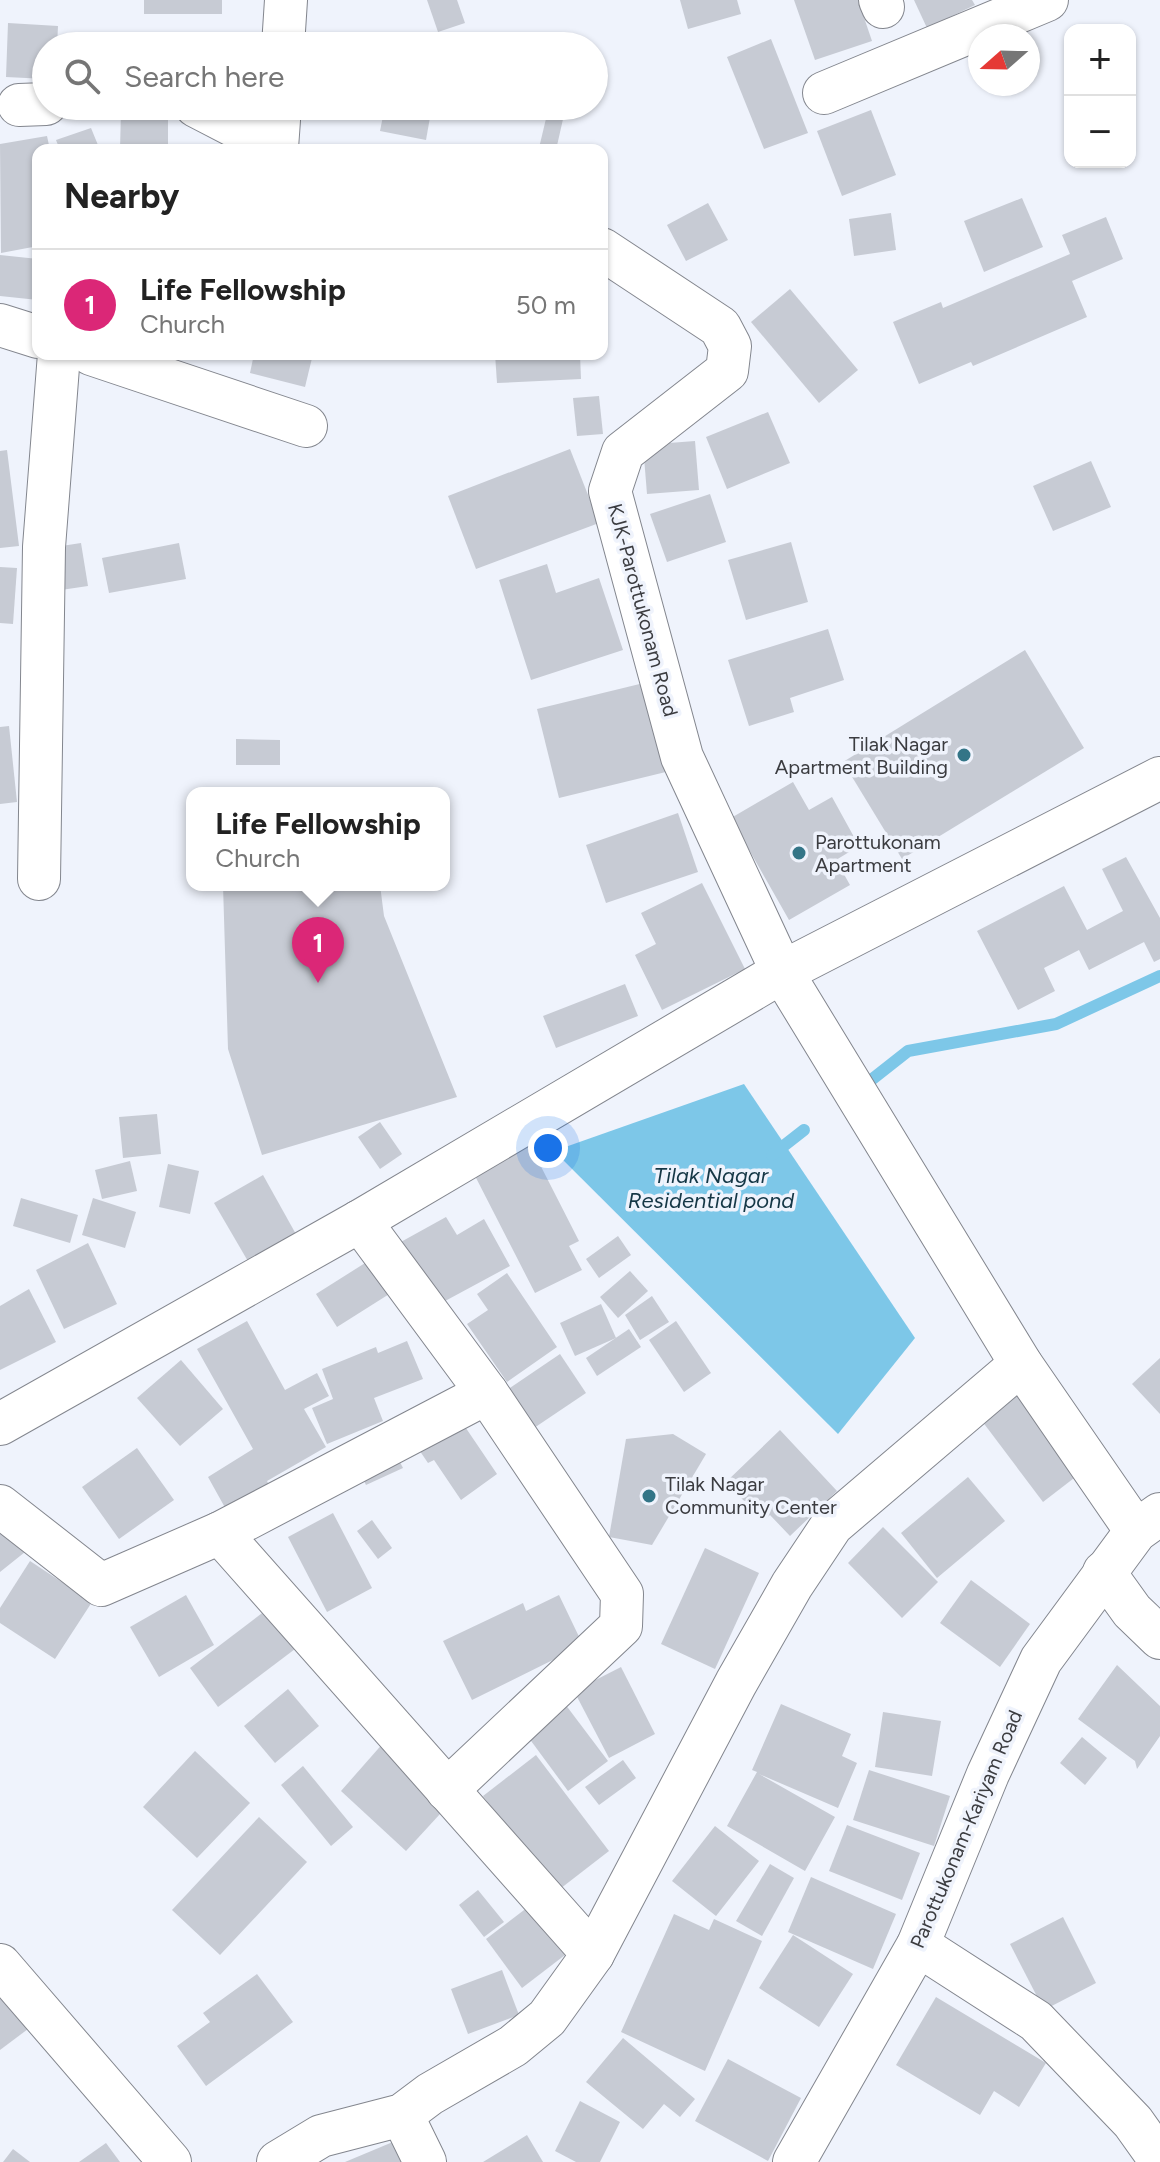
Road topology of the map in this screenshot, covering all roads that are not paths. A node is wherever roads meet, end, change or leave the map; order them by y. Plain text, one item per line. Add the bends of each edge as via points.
1 (286, 0) edge
2 (1047, 0) edge
3 (284, 32) edge
4 (824, 93) dead end
5 (223, 120) edge
6 (280, 120) edge
7 (269, 144) edge
8 (279, 144) edge
9 (608, 253) edge
10 (0, 325) edge
11 (32, 335) edge
12 (59, 360) edge
13 (109, 360) edge
14 (306, 426) dead end
15 (1160, 778) edge
16 (39, 879) dead end
17 (782, 972) junction
18 (360, 1221) junction
19 (1021, 1364) junction
20 (487, 1393) junction
21 (0, 1424) edge
22 (0, 1506) edge
23 (1148, 1523) edge
24 (220, 1533) junction
25 (1104, 1572) junction
26 (1160, 1638) edge
27 (447, 1790) junction
28 (918, 1945) junction
29 (593, 1954) junction
30 (0, 1965) edge
31 (402, 2115) junction
32 (1160, 2160) edge
33 (170, 2162) edge
34 (278, 2162) edge
35 (425, 2162) edge
36 (794, 2162) edge

1 - 3 street
2 - 4 street
5 - 7 street
6 - 8 street
9 - 17 street, KJK-Parottukonam Road via 720,327 730,346 727,371 623,452 610,491 682,757
10 - 11 street
12 - 16 street via 44,547
13 - 14 street
15 - 17 street
17 - 18 street
17 - 19 street, KJK-Parottukonam Road
18 - 20 street
18 - 21 street
19 - 23 street, KJK-Parottukonam Road
19 - 29 street via 832,1525 736,1683
20 - 24 street
20 - 27 street via 622,1594 621,1626
22 - 24 street via 101,1585
23 - 25 street, Parottukonam-Kariyam Road
24 - 27 street
25 - 26 street
25 - 28 street, Parottukonam-Kariyam Road via 1041,1660
27 - 29 street
28 - 32 street via 1036,2021 1133,2122
28 - 36 street, Parottukonam-Kariyam Road
29 - 31 street via 547,2018 513,2046
30 - 33 street
31 - 34 street via 321,2136
31 - 35 street

